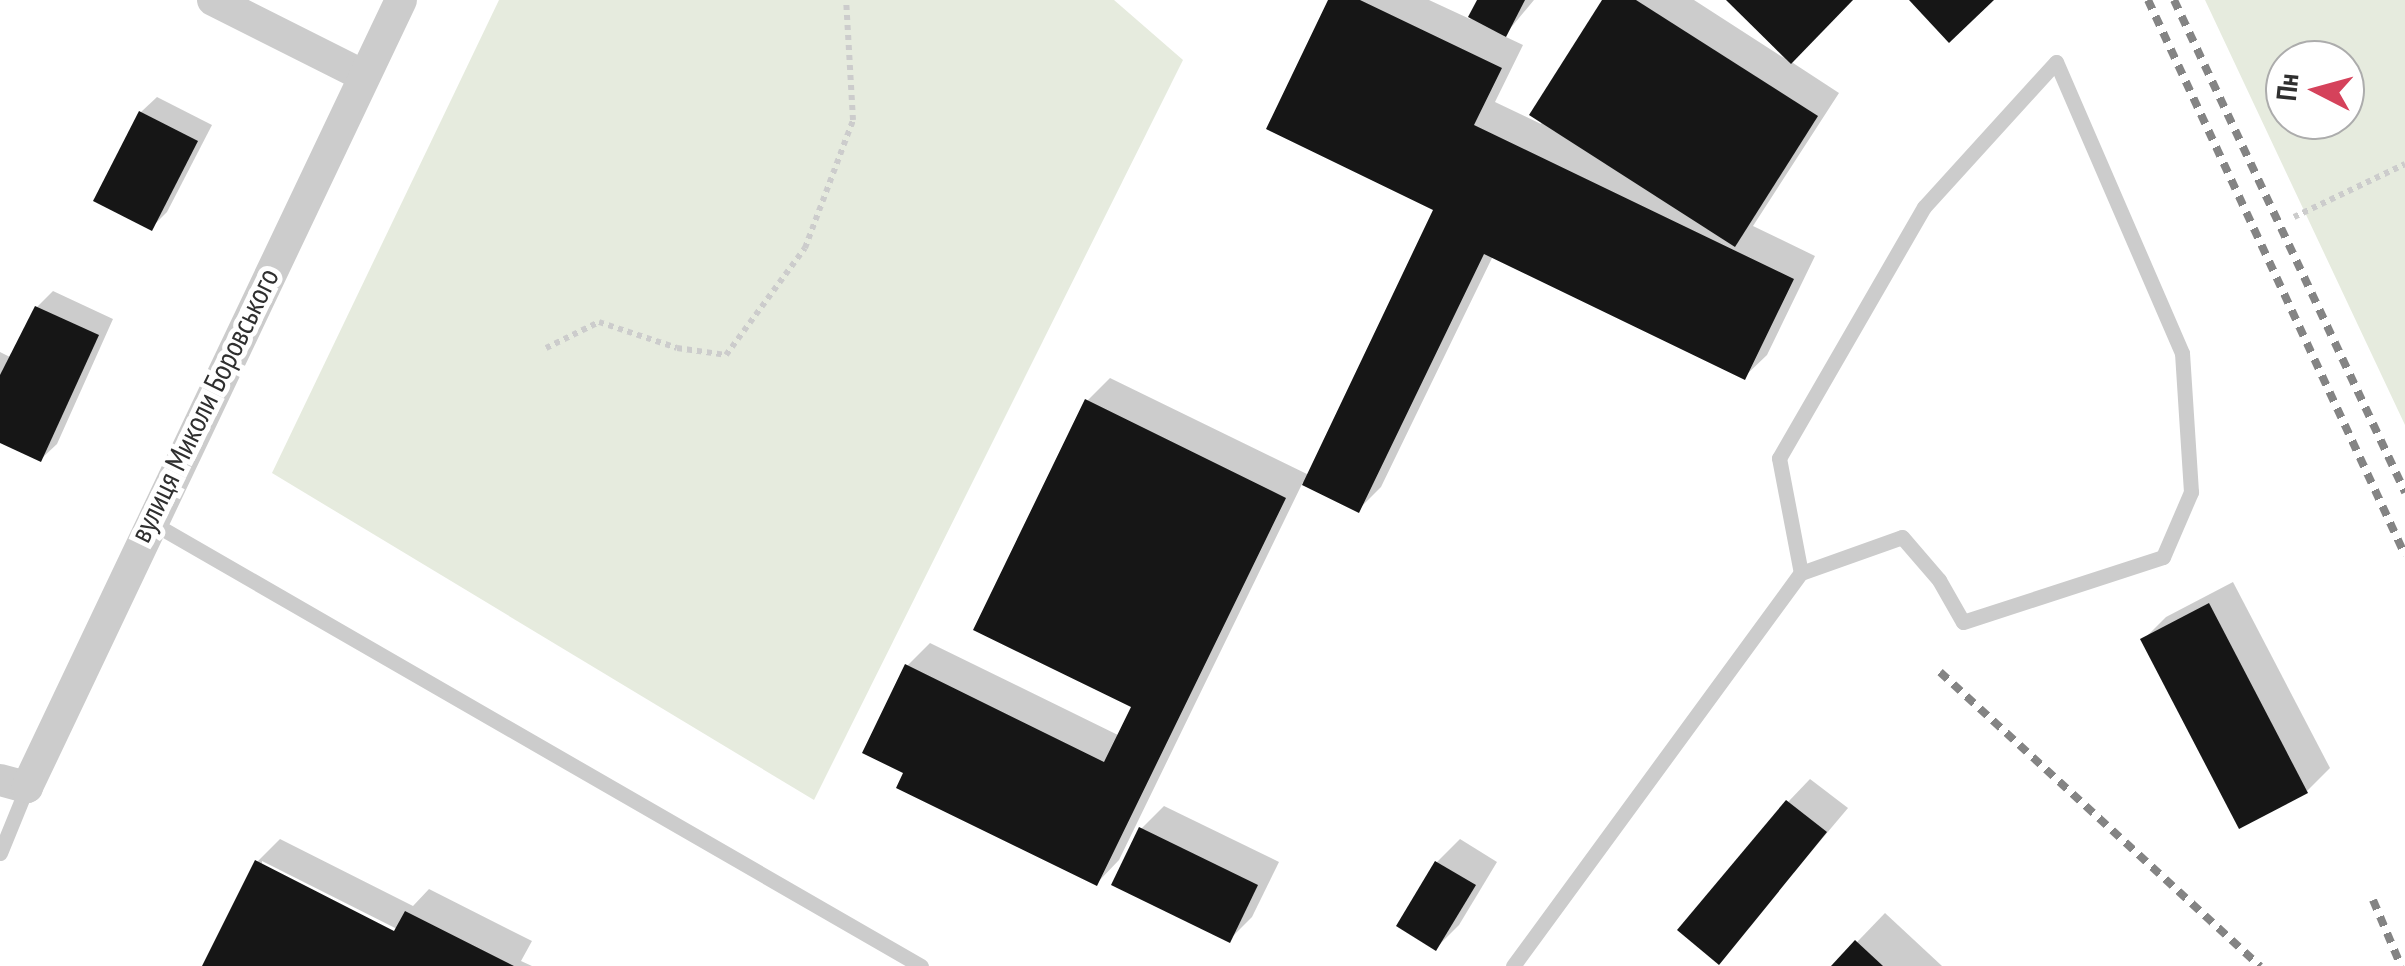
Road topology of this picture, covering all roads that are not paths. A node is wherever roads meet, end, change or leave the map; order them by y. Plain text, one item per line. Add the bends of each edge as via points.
1 (213, 0) edge
2 (400, 0) edge
3 (362, 75) junction
4 (148, 520) junction
5 (1801, 572) junction
6 (13, 784) edge
7 (0, 853) edge
8 (921, 966) edge
9 (1513, 966) edge

1 - 3 street
2 - 3 street, вулиця Миколи Боровського
3 - 4 street, вулиця Миколи Боровського
4 - 6 street, вулиця Миколи Боровського
4 - 8 lane
5 - 5 lane via 1902,537 1939,580 1962,622 2163,557 2192,492 2182,354 2056,62 1924,207 1779,458
5 - 9 lane
6 - 7 lane

